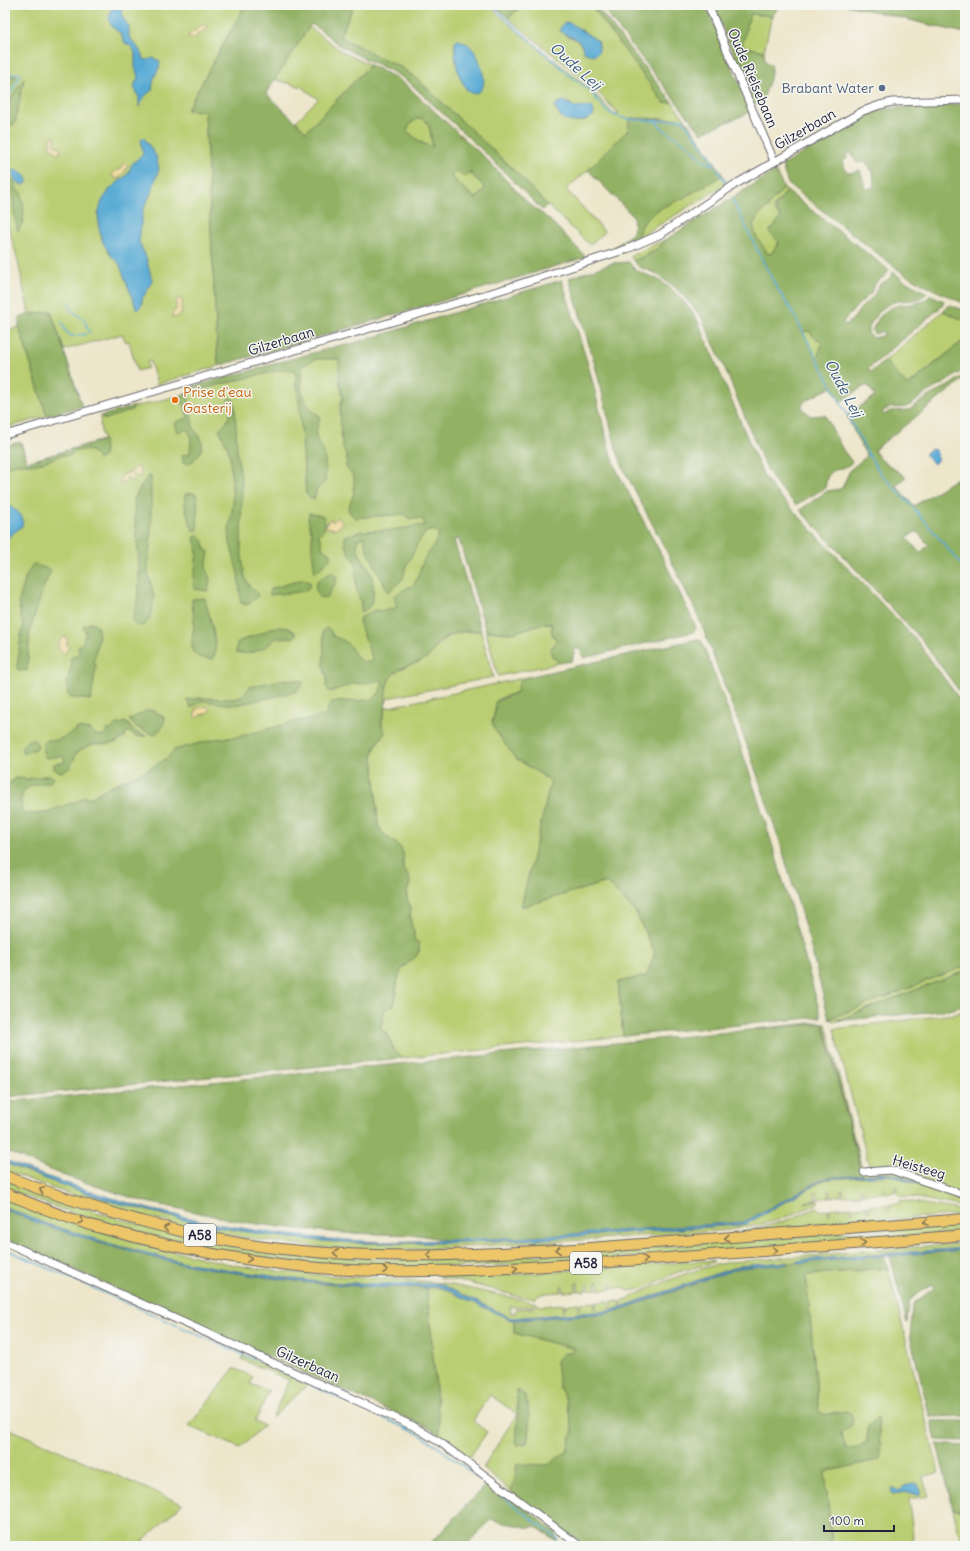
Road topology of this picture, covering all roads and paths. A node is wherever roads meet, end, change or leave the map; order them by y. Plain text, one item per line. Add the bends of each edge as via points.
1 (708, 5) edge
2 (965, 100) edge
3 (774, 161) junction
4 (5, 435) edge
5 (864, 1172) dead end
6 (5, 1176) edge
7 (5, 1193) edge
8 (965, 1195) edge
9 (965, 1219) edge
10 (965, 1235) edge
11 (5, 1242) edge
12 (580, 1546) edge

1 - 3 street, Oude Rielsebaan
2 - 3 street, Gilzerbaan via 893,102 880,105 863,111
3 - 4 street, Gilzerbaan via 733,184 661,234 627,251 589,260 565,272
5 - 8 street, Heisteeg via 891,1170
9 -> 6 highway, A58 via 493,1254 349,1254 246,1244 183,1232 104,1211
7 -> 10 highway, A58 via 99,1228 144,1239 239,1258 346,1269 472,1270
11 - 12 street, Gilzerbaan via 413,1426 441,1443

